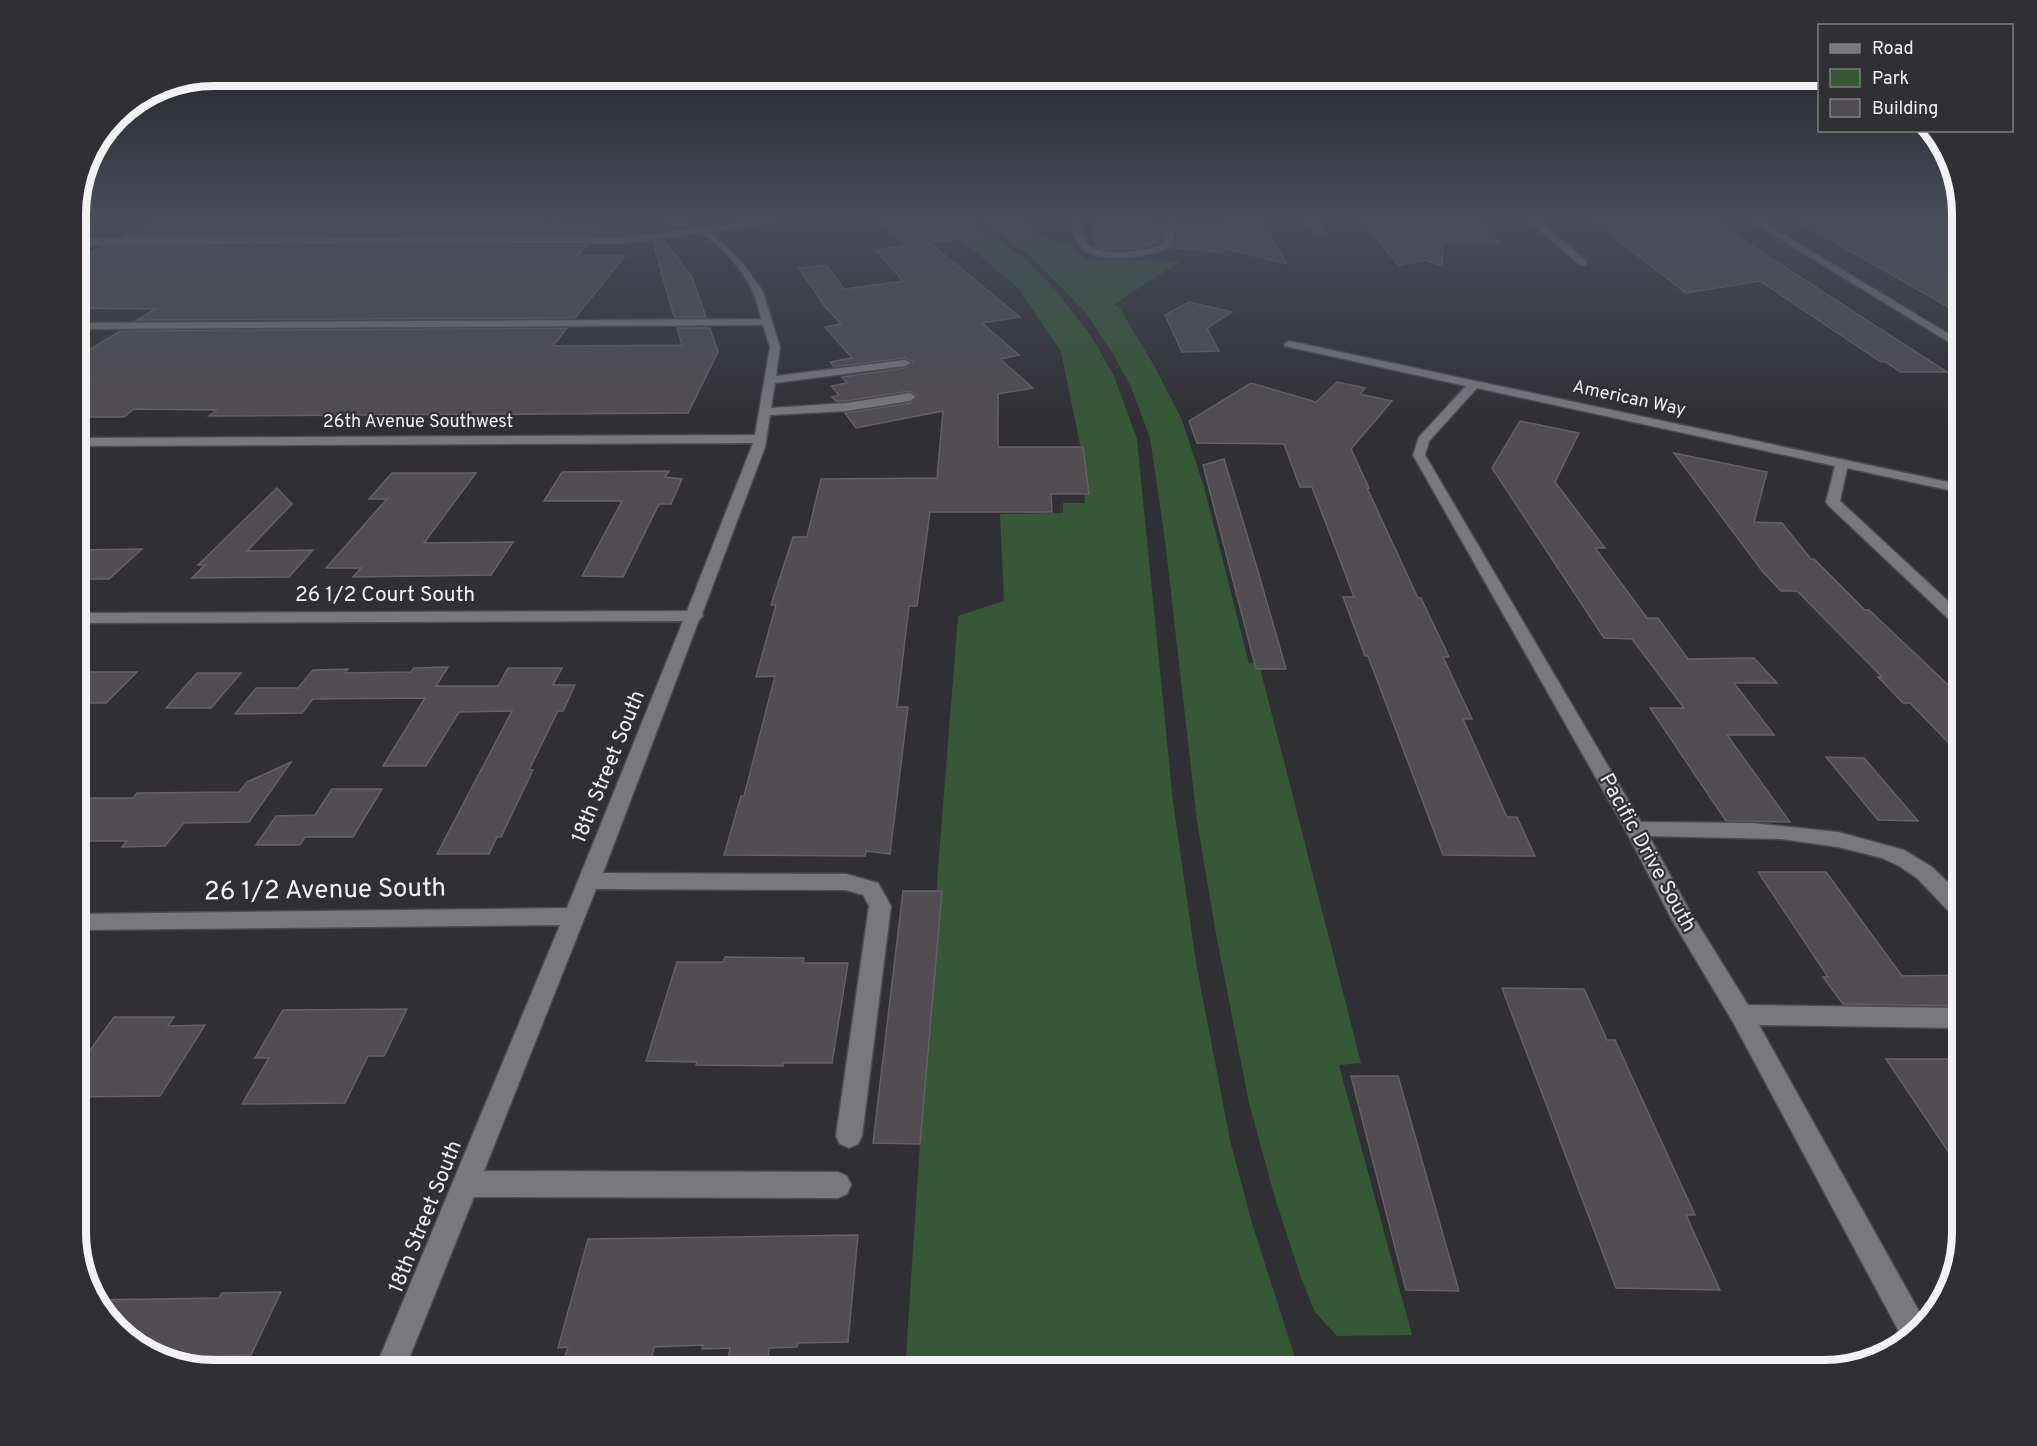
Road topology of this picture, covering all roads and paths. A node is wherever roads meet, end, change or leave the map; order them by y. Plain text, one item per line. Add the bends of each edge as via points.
1 (754, 285) edge
2 (1862, 285) edge
3 (769, 322) junction
4 (86, 326) edge
5 (1952, 340) edge
6 (1289, 344) dead end
7 (905, 363) dead end
8 (771, 380) junction
9 (1474, 384) junction
10 (910, 397) dead end
11 (765, 412) junction
12 (760, 439) junction
13 (86, 442) edge
14 (1842, 463) junction
15 (1952, 487) edge
16 (1952, 613) edge
17 (695, 616) junction
18 (86, 618) edge
19 (1635, 830) junction
20 (590, 881) junction
21 (1952, 898) edge
22 (575, 916) junction
23 (86, 922) edge
24 (1741, 1015) junction
25 (1952, 1018) edge
26 (849, 1136) dead end
27 (466, 1184) junction
28 (838, 1185) dead end
29 (1911, 1326) edge
30 (394, 1360) edge

1 - 3 street, 18th Street South
2 - 5 street
3 - 4 street
3 - 8 street, 18th Street South via 775,347
6 - 9 street, American Way
7 - 8 street
8 - 11 street, 18th Street South
9 - 14 street, American Way
9 - 19 street, Pacific Drive South via 1423,440 1419,455
10 - 11 street via 847,407
11 - 12 street, 18th Street South
12 - 13 street, 26th Avenue Southwest
12 - 17 street, 18th Street South
14 - 15 street, American Way
14 - 16 street via 1833,502
17 - 18 street, 26 1/2 Court South
17 - 20 street, 18th Street South
19 - 21 street via 1812,833 1895,854 1916,866
19 - 24 street, Pacific Drive South
20 - 22 street, 18th Street South
20 - 26 street via 846,882 871,889 880,906
22 - 23 street, 26 1/2 Avenue South
22 - 27 street, 18th Street South
24 - 25 street
24 - 29 street, Pacific Drive South
27 - 28 street
27 - 30 street, 18th Street South

